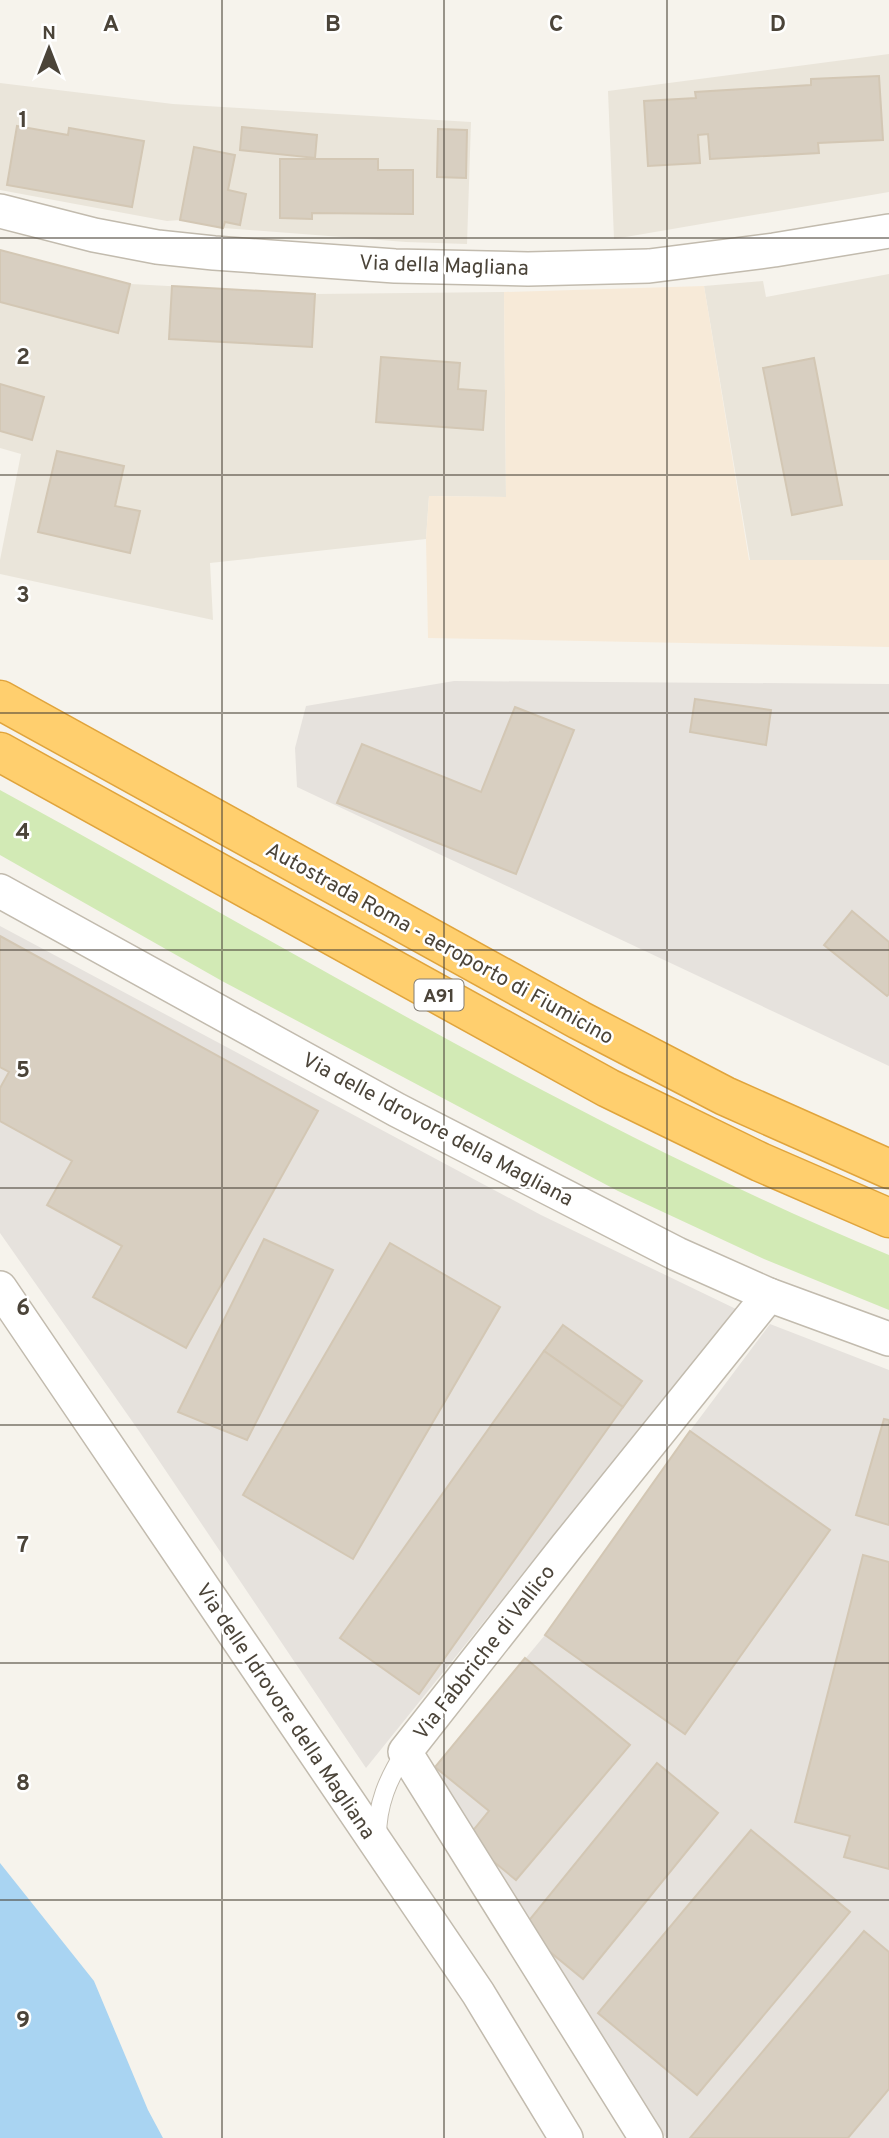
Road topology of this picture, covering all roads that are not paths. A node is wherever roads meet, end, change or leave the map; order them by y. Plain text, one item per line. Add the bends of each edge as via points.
1 (0, 211) edge
2 (889, 231) edge
3 (0, 700) edge
4 (0, 752) edge
5 (0, 891) edge
6 (889, 1169) edge
7 (889, 1219) edge
8 (0, 1288) edge
9 (769, 1295) junction
10 (889, 1339) edge
11 (405, 1752) junction
12 (377, 1844) junction
13 (566, 2138) edge
14 (646, 2138) edge

1 - 2 street, Via della Magliana via 157,247 422,267 649,267
3 - 6 highway, Autostrada Roma - aeroporto di Fiumicino / A91 via 590,1026 725,1096
4 - 7 highway, A91 via 608,1088
5 - 9 street, Via delle Idrovore della Magliana via 397,1110 677,1254
8 - 12 street, Via delle Idrovore della Magliana
9 - 10 street, Via delle Idrovore della Magliana
9 - 11 street, Via Fabbriche di Vallico
11 - 12 lane via 382,1794
11 - 14 street, Via Fabbriche di Vallico
12 - 13 street, Via delle Idrovore della Magliana via 478,1993

